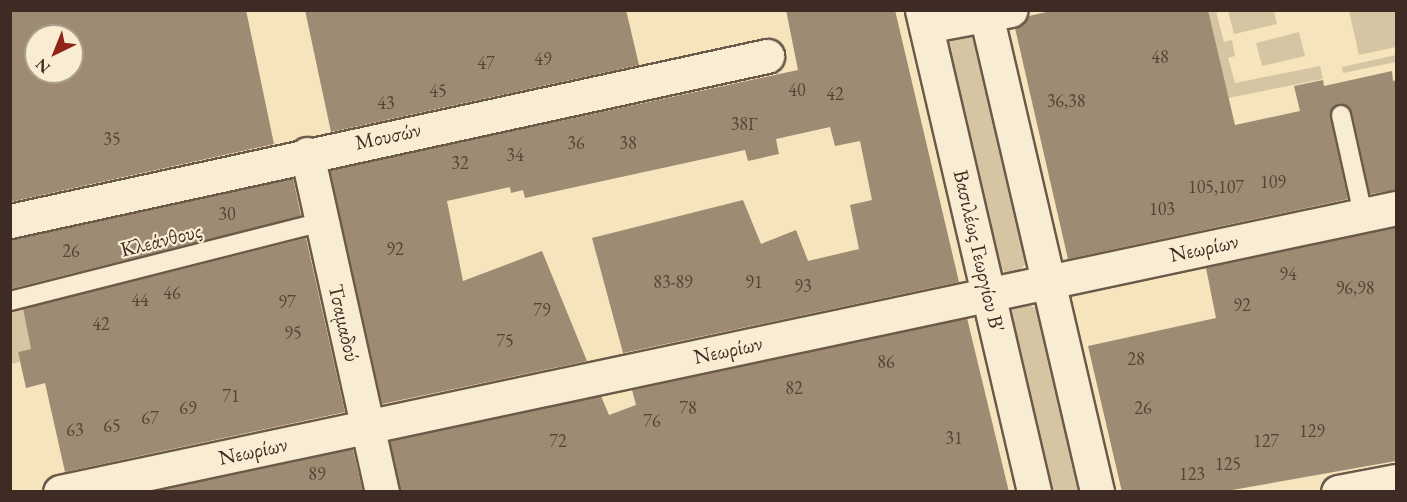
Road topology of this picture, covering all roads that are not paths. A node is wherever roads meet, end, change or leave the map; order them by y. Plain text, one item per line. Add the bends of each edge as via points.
1 (994, 12) edge
2 (924, 18) edge
3 (767, 56) dead end
4 (1341, 115) dead end
5 (307, 154) junction
6 (1396, 208) edge
7 (1363, 214) junction
8 (10, 221) edge
9 (322, 222) junction
10 (1048, 281) junction
11 (989, 295) junction
12 (10, 301) edge
13 (368, 426) junction
14 (1396, 481) edge
15 (60, 492) edge
16 (382, 492) edge
17 (1034, 492) edge
18 (1097, 492) edge
19 (1338, 492) edge

1 - 2 street
1 - 10 street
2 - 11 street, Βασιλέως Γεωργίου Β'
3 - 5 street, Μουσών
4 - 7 lane
5 - 8 street, Μουσών
5 - 9 street, Τσαμαδού
6 - 7 street, Νεωρίων
7 - 10 street, Νεωρίων
9 - 12 lane, Κλεάνθους
9 - 13 street, Τσαμαδού
10 - 11 street, Νεωρίων
10 - 18 street
11 - 13 street, Νεωρίων
11 - 17 street, Βασιλέως Γεωργίου Β'
13 - 15 street, Νεωρίων
13 - 16 street, Τσαμαδού
14 - 19 street

